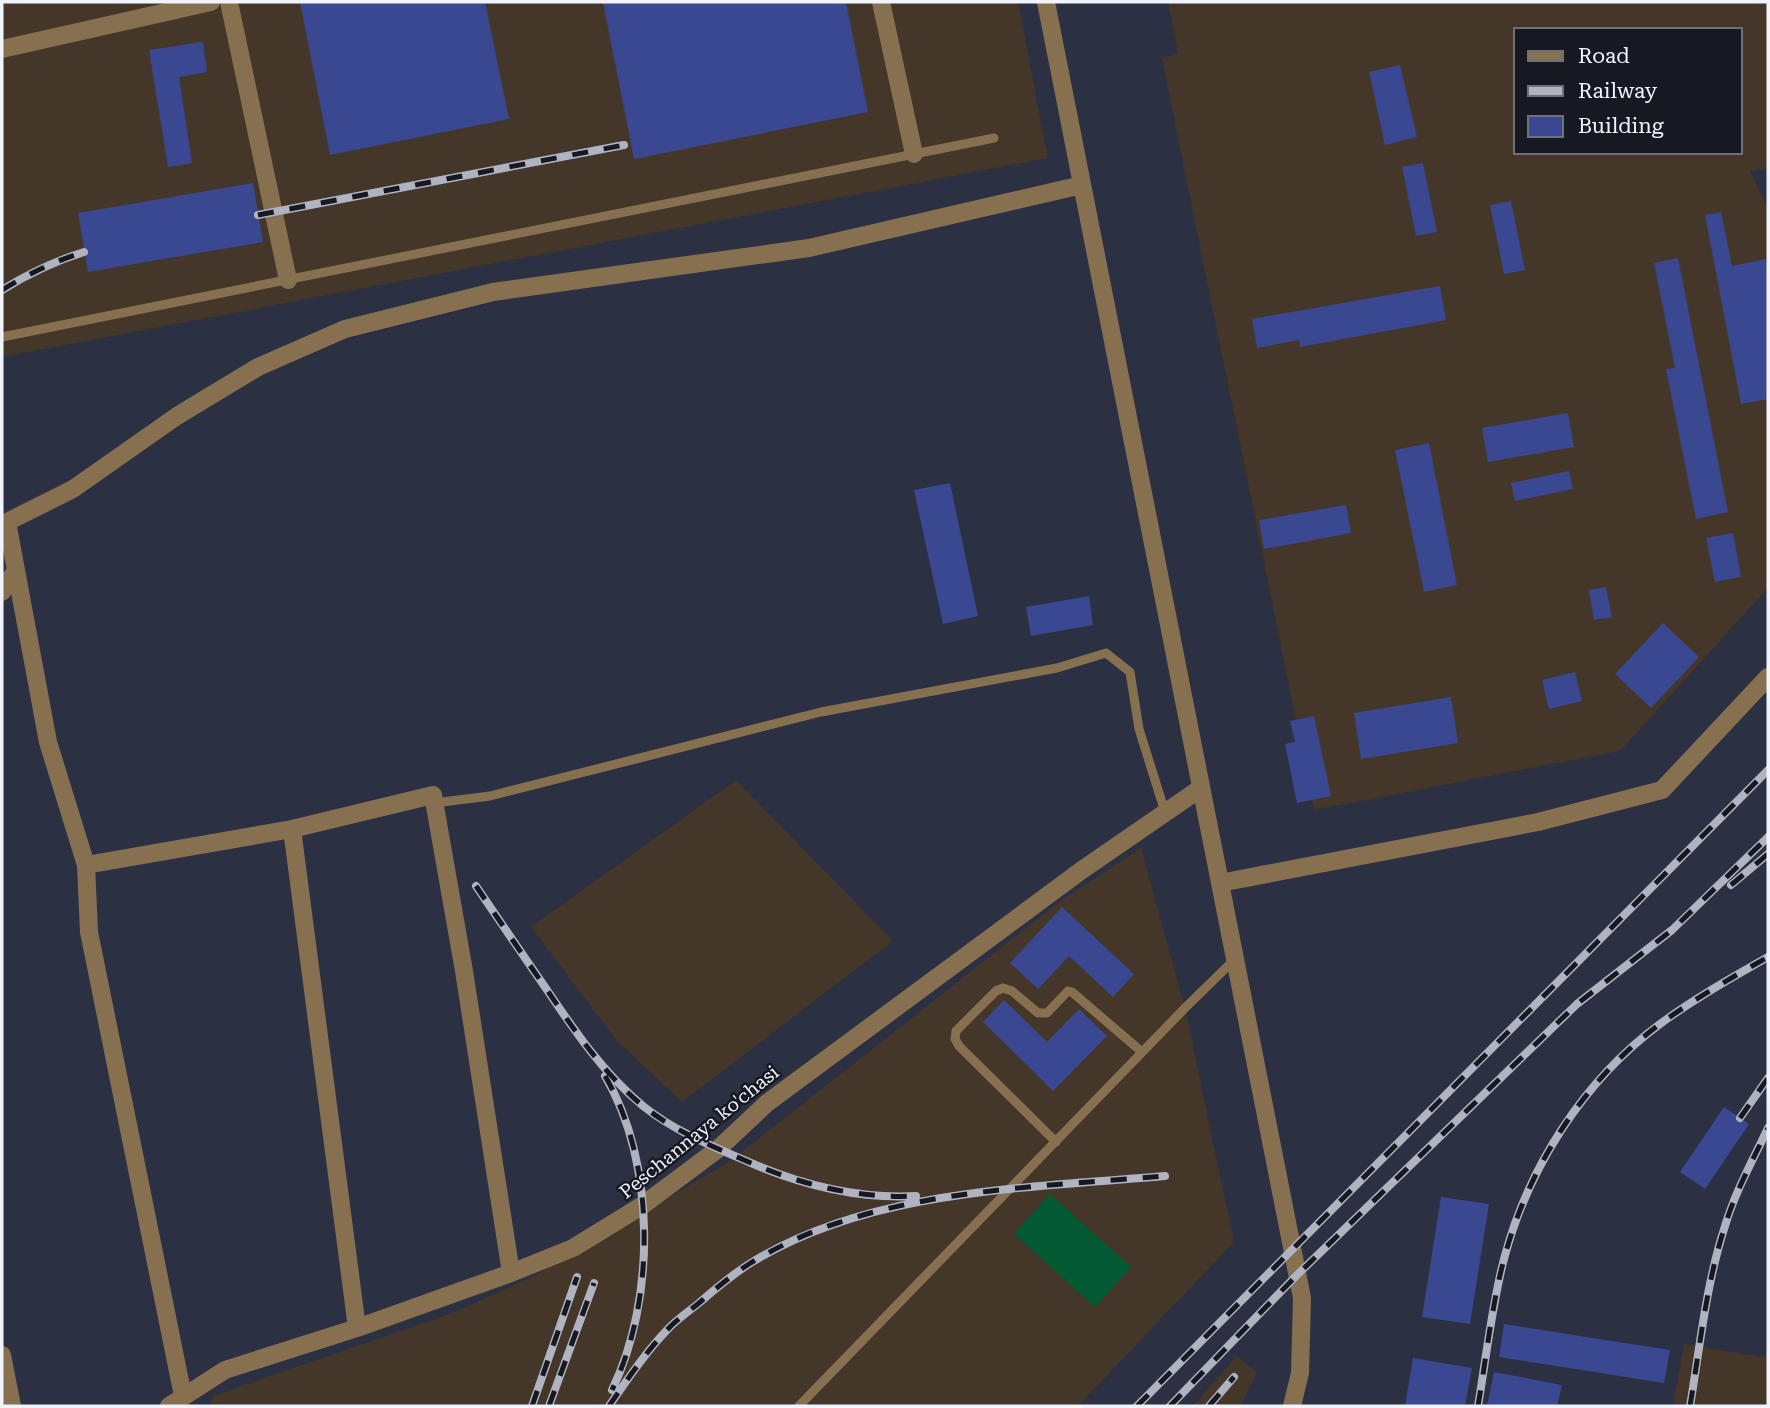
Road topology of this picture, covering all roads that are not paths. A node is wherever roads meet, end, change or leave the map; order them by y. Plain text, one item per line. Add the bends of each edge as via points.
1 (211, 2) edge
2 (229, 2) edge
3 (881, 2) edge
4 (1046, 2) edge
5 (2, 49) edge
6 (994, 138) dead end
7 (914, 154) junction
8 (1082, 185) junction
9 (288, 280) junction
10 (2, 337) edge
11 (16, 570) junction
12 (2, 592) edge
13 (1768, 677) edge
14 (1201, 788) junction
15 (434, 803) junction
16 (1165, 812) junction
17 (292, 829) junction
18 (86, 865) junction
19 (1220, 883) junction
20 (1235, 959) junction
21 (1142, 1052) junction
22 (1056, 1142) junction
23 (511, 1273) junction
24 (356, 1328) junction
25 (2, 1355) edge
26 (176, 1401) edge
27 (12, 1406) edge
28 (799, 1406) edge
29 (1292, 1406) edge

1 - 5 street
2 - 9 street
3 - 7 street
4 - 8 street
6 - 7 lane
7 - 9 lane
8 - 11 street via 809,247 493,292 345,329 258,367 177,416 73,489 7,522
8 - 14 street
9 - 10 lane
11 - 12 street
11 - 18 street via 48,742
13 - 19 street via 1662,790 1538,822
14 - 16 street, Peschannaya ko'chasi
14 - 19 street
15 - 16 lane via 490,796 821,712 1057,668 1106,653 1130,671 1139,729
15 - 17 street via 433,795
15 - 23 street
16 - 23 street, Peschannaya ko'chasi via 767,1103 718,1149 636,1210 573,1248
17 - 18 street
17 - 24 street
18 - 26 street via 89,932
19 - 20 street
20 - 21 lane
20 - 29 street via 1302,1298 1300,1373
21 - 22 lane
21 - 22 lane via 1068,991 1043,1014 1003,988 956,1031 959,1046
22 - 28 lane
23 - 24 street, Peschannaya ko'chasi
24 - 26 street, Peschannaya ko'chasi via 225,1370
25 - 27 street

